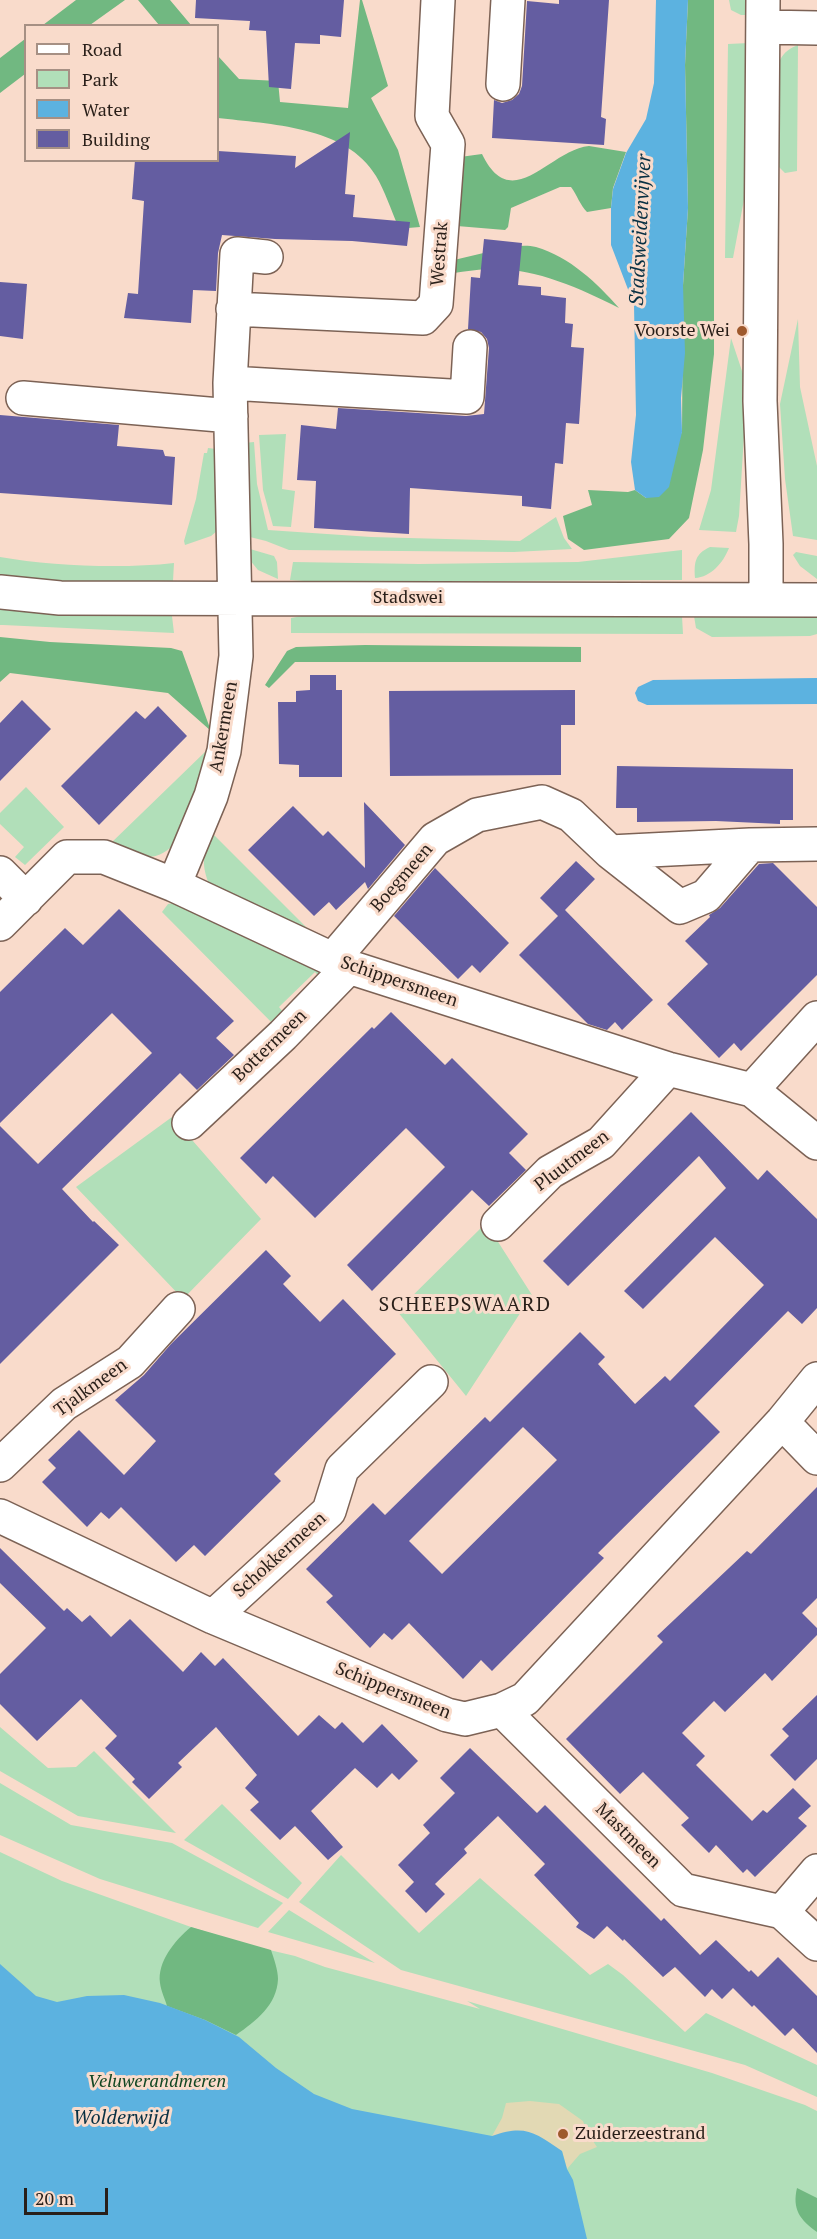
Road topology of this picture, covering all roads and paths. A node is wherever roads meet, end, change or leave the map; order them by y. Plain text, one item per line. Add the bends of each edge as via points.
1 (438, 0) edge
2 (508, 0) edge
3 (763, 14) edge
4 (817, 28) edge
5 (503, 84) dead end
6 (266, 257) dead end
7 (233, 309) junction
8 (470, 348) dead end
9 (230, 383) junction
10 (22, 398) dead end
11 (231, 416) junction
12 (0, 592) edge
13 (235, 598) junction
14 (765, 600) junction
15 (817, 600) edge
16 (817, 844) edge
17 (750, 845) junction
18 (610, 852) junction
19 (0, 873) edge
20 (174, 885) junction
21 (26, 899) junction
22 (0, 924) edge
23 (341, 963) junction
24 (817, 1017) edge
25 (668, 1069) junction
26 (752, 1090) junction
27 (189, 1123) dead end
28 (817, 1143) edge
29 (498, 1224) dead end
30 (178, 1309) dead end
31 (817, 1379) edge
32 (431, 1382) dead end
33 (782, 1422) junction
34 (817, 1458) edge
35 (0, 1465) edge
36 (0, 1516) edge
37 (213, 1617) junction
38 (502, 1710) junction
39 (817, 1871) edge
40 (782, 1912) junction
41 (817, 1944) edge

1 - 7 street, Westrak via 432,116 448,144 436,304 423,318
2 - 5 street
3 - 4 street
3 - 14 street via 760,401
6 - 7 street via 237,254
7 - 9 street
8 - 9 street via 467,397
9 - 11 street
10 - 11 street
11 - 13 street
12 - 13 street, Stadswei via 60,598
13 - 14 street, Stadswei
13 - 20 street, Ankermeen via 236,656 224,751 211,796
14 - 15 street, Stadswei
16 - 17 street
17 - 18 street
17 - 18 street, Boegmeen via 706,896 680,907
18 - 23 street, Boegmeen via 571,815 542,802 477,815 435,839
19 - 21 street
20 - 21 street, Schippersmeen via 104,857 67,857
20 - 23 street, Schippersmeen
21 - 22 street, Schippersmeen
23 - 25 street, Schippersmeen
23 - 27 street, Bottermeen via 283,1035
24 - 26 street
25 - 26 street, Schippersmeen
25 - 29 street, Pluutmeen via 601,1143 550,1172
26 - 28 street, Schippersmeen
30 - 35 street, Tjalkmeen via 130,1362 64,1404
31 - 33 street, Schippersmeen
32 - 37 street, Schokkermeen via 342,1469 329,1511
33 - 34 street
33 - 38 street, Schippersmeen via 525,1699
36 - 37 street, Schippersmeen
37 - 38 street, Schippersmeen via 447,1715 465,1719
38 - 40 street, Mastmeen via 683,1890
39 - 40 street
40 - 41 street, Mastmeen

